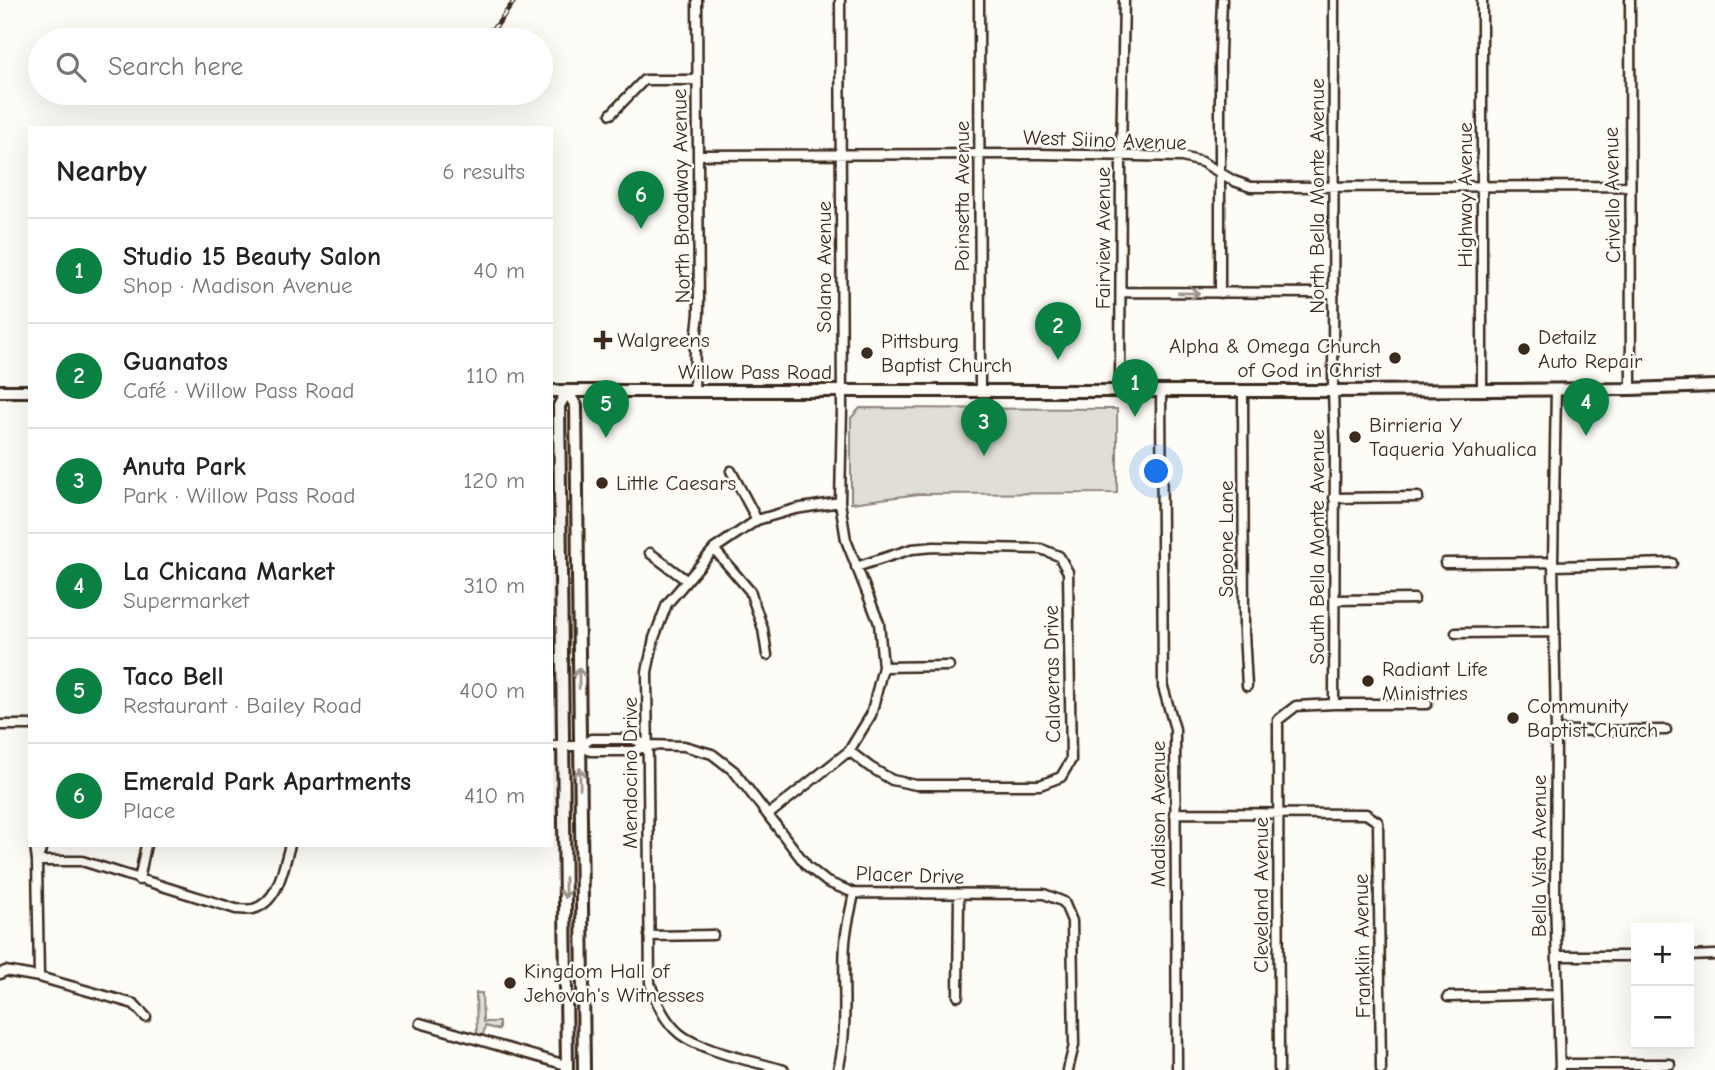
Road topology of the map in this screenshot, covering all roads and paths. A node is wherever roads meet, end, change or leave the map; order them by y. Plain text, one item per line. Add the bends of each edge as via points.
1 (697, 0) edge
2 (840, 0) edge
3 (979, 0) edge
4 (1125, 0) edge
5 (1222, 0) edge
6 (1334, 0) edge
7 (1482, 0) edge
8 (1630, 0) edge
9 (697, 80) junction
10 (611, 114) dead end
11 (841, 154) junction
12 (699, 155) junction
13 (979, 155) junction
14 (1121, 155) junction
15 (1221, 173) junction
16 (1629, 186) junction
17 (1334, 187) junction
18 (1482, 187) junction
19 (1121, 292) junction
20 (1220, 293) junction
21 (1334, 293) junction
22 (1715, 386) edge
23 (1631, 389) junction
24 (1482, 390) junction
25 (1556, 390) junction
26 (0, 391) edge
27 (28, 391) edge
28 (553, 391) edge
29 (567, 391) junction
30 (694, 391) junction
31 (842, 391) junction
32 (980, 391) junction
33 (1161, 391) junction
34 (1243, 391) junction
35 (1333, 391) junction
36 (1120, 392) junction
37 (732, 471) dead end
38 (1418, 497) dead end
39 (1334, 498) junction
40 (841, 502) junction
41 (757, 520) junction
42 (714, 549) junction
43 (650, 552) dead end
44 (1445, 563) dead end
45 (1672, 563) dead end
46 (1554, 564) junction
47 (856, 567) junction
48 (686, 580) junction
49 (1415, 599) dead end
50 (1335, 600) junction
51 (1555, 632) junction
52 (1456, 633) dead end
53 (768, 654) dead end
54 (949, 666) dead end
55 (883, 667) junction
56 (1247, 686) dead end
57 (1334, 704) junction
58 (1427, 704) dead end
59 (0, 725) edge
60 (28, 725) edge
61 (1556, 730) junction
62 (1667, 730) dead end
63 (647, 745) junction
64 (553, 747) edge
65 (563, 747) junction
66 (580, 747) junction
67 (849, 751) junction
68 (1174, 813) junction
69 (1278, 813) junction
70 (768, 815) junction
71 (35, 847) edge
72 (40, 847) edge
73 (146, 847) edge
74 (289, 847) edge
75 (37, 861) junction
76 (139, 880) junction
77 (854, 894) junction
78 (959, 895) junction
79 (713, 935) dead end
80 (649, 936) junction
81 (1715, 955) edge
82 (1557, 956) junction
83 (1631, 956) edge
84 (1694, 956) edge
85 (0, 974) edge
86 (39, 976) junction
87 (1558, 994) junction
88 (958, 996) dead end
89 (1448, 997) dead end
90 (146, 1017) dead end
91 (420, 1023) dead end
92 (1670, 1063) dead end
93 (566, 1067) edge
94 (1560, 1067) edge
95 (584, 1070) edge
96 (784, 1070) edge
97 (838, 1070) edge
98 (1068, 1070) edge
99 (1177, 1070) edge
100 (1279, 1070) edge
101 (1381, 1070) edge

1 - 9 street, North Broadway Avenue
2 - 11 street, Solano Avenue
3 - 13 street, Poinsetta Avenue
4 - 14 street, Fairview Avenue
5 - 15 street
6 - 17 street, North Bella Monte Avenue
7 - 18 street, Highway Avenue
8 - 16 street, Crivello Avenue
9 - 10 street via 644,80
9 - 12 street, North Broadway Avenue
11 - 12 street, West Siino Avenue
11 - 13 street, West Siino Avenue
11 - 31 street, Solano Avenue
12 - 30 street, North Broadway Avenue
13 - 14 street, West Siino Avenue
13 - 32 street, Poinsetta Avenue
14 - 15 street, West Siino Avenue via 1182,157
14 - 19 street, Fairview Avenue
15 - 17 street, West Siino Avenue via 1251,187
15 - 20 street
16 - 18 street, West Siino Avenue
16 - 23 street, Crivello Avenue
17 - 18 street, West Siino Avenue
17 - 21 street, North Bella Monte Avenue
18 - 24 street, Highway Avenue
19 -> 20 street
19 - 36 street, Fairview Avenue
20 - 21 street
21 - 35 street, North Bella Monte Avenue
22 - 23 main road, Willow Pass Road
23 - 25 main road, Willow Pass Road
24 - 25 main road, Willow Pass Road
24 - 35 main road, Willow Pass Road
25 - 46 street, Bella Vista Avenue
26 - 27 main road
28 - 29 main road, Willow Pass Road
29 - 30 main road, Willow Pass Road
29 - 65 main road via 559,406
66 -> 29 main road via 576,406
30 - 31 main road, Willow Pass Road
31 - 32 main road, Willow Pass Road
31 - 40 street, Solano Avenue
32 - 36 main road, Willow Pass Road
33 - 34 main road, Willow Pass Road
33 - 36 main road, Willow Pass Road
33 - 68 street, Madison Avenue via 1163,687 1175,729
34 - 35 main road, Willow Pass Road
34 - 56 street, Sapone Lane
35 - 39 street, South Bella Monte Avenue
37 - 41 street
38 - 39 street
39 - 50 street, South Bella Monte Avenue
40 - 41 street, Mendocino Drive
40 - 47 street, Solano Avenue via 846,540
41 - 42 street, Mendocino Drive
42 - 48 street, Mendocino Drive
42 - 53 street via 750,592
43 - 48 street
44 - 46 street
45 - 46 street
46 - 51 street, Bella Vista Avenue
47 - 55 street, Solano Avenue via 879,623
47 - 67 street, Calaveras Drive via 912,549 934,547 1041,549 1059,555 1068,572 1070,760 1061,777 1040,785 916,785 892,779
48 - 63 street, Mendocino Drive via 667,604 654,638 647,672
49 - 50 street
50 - 57 street, South Bella Monte Avenue
51 - 52 street
51 - 61 street, Bella Vista Avenue
54 - 55 street
55 - 67 street, Solano Avenue via 871,716
57 - 58 street
57 - 69 street, Cleveland Avenue via 1296,706 1278,720
59 - 60 street
61 - 62 street
61 - 82 street, Bella Vista Avenue
63 - 66 street, Placer Drive via 633,739 591,739
63 - 70 street, Placer Drive via 684,746 712,754 734,771
63 - 80 street, Mendocino Drive
64 - 65 street, Placer Drive
65 - 66 street, Placer Drive
65 -> 93 main road
95 -> 66 main road
67 - 70 street, Solano Avenue
68 - 69 street
68 - 99 street, Madison Avenue
69 - 100 street, Cleveland Avenue
69 - 101 street, Franklin Avenue via 1366,814 1378,821
70 - 77 street, Placer Drive via 807,866
71 - 75 street
72 - 75 street
73 - 76 street
74 - 76 street via 275,893 252,909 236,909
75 - 76 street via 82,861
75 - 86 street
77 - 78 street, Placer Drive
77 - 97 street via 845,941 845,1028
78 - 88 street
78 - 98 street, Placer Drive via 1044,894 1064,902 1072,921 1074,1045
79 - 80 street
80 - 96 street, Mendocino Drive via 650,983 656,1003 681,1035 708,1048
81 - 84 street
82 - 83 street
82 - 87 street, Bella Vista Avenue
85 - 86 street
86 - 90 street via 134,1004
87 - 89 street
87 - 94 street, Bella Vista Avenue
91 - 93 street
92 - 94 street

